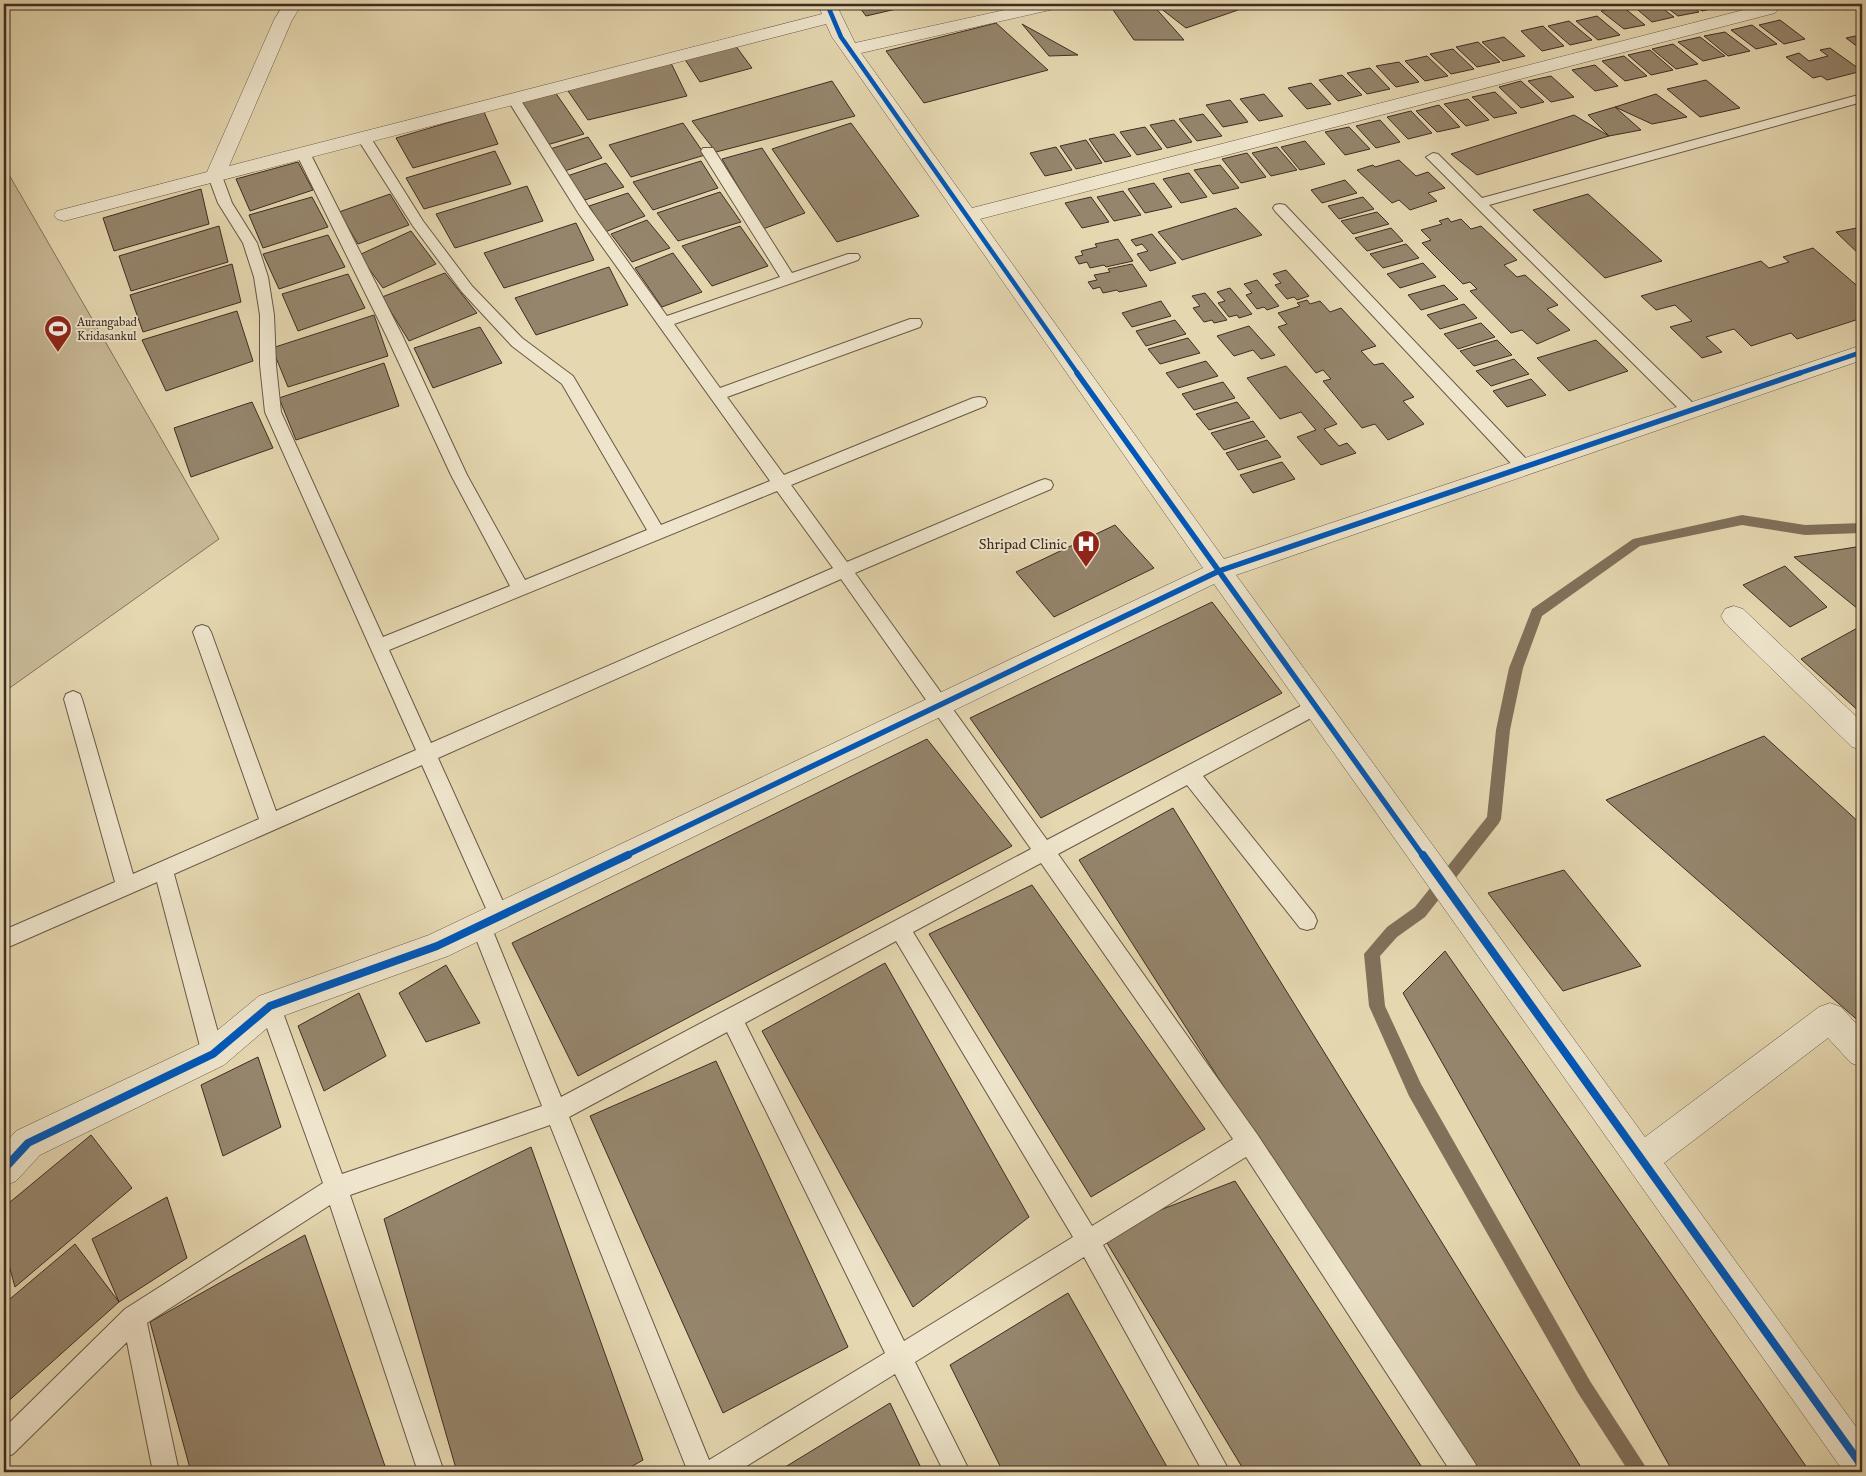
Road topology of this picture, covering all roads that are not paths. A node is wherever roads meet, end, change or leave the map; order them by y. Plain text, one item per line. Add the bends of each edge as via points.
1 (293, 4) edge
2 (1054, 4) edge
3 (829, 10) edge
4 (1769, 10) dead end
5 (850, 50) junction
6 (1862, 98) edge
7 (513, 99) junction
8 (364, 138) junction
9 (708, 151) dead end
10 (303, 154) junction
11 (1433, 157) dead end
12 (215, 176) junction
13 (1479, 202) junction
14 (1280, 208) dead end
15 (64, 215) dead end
16 (967, 216) junction
17 (853, 256) dead end
18 (788, 279) junction
19 (664, 322) junction
20 (914, 323) dead end
21 (1862, 352) edge
22 (717, 396) junction
23 (979, 402) dead end
24 (1690, 410) junction
25 (1524, 467) junction
26 (780, 484) junction
27 (1045, 486) dead end
28 (658, 534) junction
29 (843, 571) junction
30 (1219, 571) junction
31 (521, 589) junction
32 (1734, 616) dead end
33 (202, 632) dead end
34 (378, 647) junction
35 (73, 699) dead end
36 (941, 705) junction
37 (1317, 706) junction
38 (1862, 739) edge
39 (427, 754) junction
40 (1190, 774) junction
41 (270, 823) junction
42 (1044, 852) junction
43 (163, 869) junction
44 (126, 886) junction
45 (490, 921) junction
46 (1307, 921) dead end
47 (900, 929) junction
48 (4, 940) edge
49 (270, 1006) junction
50 (731, 1018) junction
51 (1862, 1052) edge
52 (213, 1054) junction
53 (556, 1112) junction
54 (1249, 1142) junction
55 (1642, 1159) junction
56 (4, 1170) edge
57 (336, 1188) junction
58 (1088, 1241) junction
59 (134, 1318) junction
60 (900, 1358) junction
61 (4, 1445) edge
62 (1862, 1466) edge
63 (166, 1472) edge
64 (431, 1472) edge
65 (701, 1472) edge
66 (714, 1472) edge
67 (957, 1472) edge
68 (1218, 1472) edge
69 (1466, 1472) edge

1 - 12 street
2 - 5 street
3 - 5 street
3 - 7 street
4 - 16 street
5 - 16 street
6 - 13 lane
7 - 8 street
7 - 19 lane via 584,211
8 - 10 street
8 - 28 lane via 418,224 467,289 517,342 568,380
9 - 18 lane
10 - 12 street
10 - 31 lane via 394,335 459,475
11 - 13 lane
12 - 15 street
12 - 34 lane via 225,203 250,243 261,277 268,315 268,365 273,412
13 - 24 lane
14 - 25 lane
16 - 30 street
17 - 18 lane
18 - 19 lane
19 - 22 lane
20 - 22 lane
21 - 24 street
22 - 26 lane
23 - 26 lane
24 - 25 street
25 - 30 street
26 - 28 lane
26 - 29 lane
27 - 29 lane
28 - 31 lane
29 - 36 lane
29 - 39 lane
30 - 36 street
30 - 37 street
31 - 34 lane
32 - 38 street
33 - 41 lane
34 - 39 lane
35 - 44 lane
36 - 42 lane
36 - 45 street
37 - 40 lane
37 - 55 street
39 - 41 lane
39 - 45 lane
40 - 42 lane
40 - 46 lane
41 - 43 lane
42 - 47 lane
42 - 54 lane
43 - 44 lane
43 - 52 lane
44 - 48 lane
45 - 49 street via 438,946
45 - 53 lane
47 - 50 lane
47 - 58 lane
49 - 52 street
49 - 57 lane
50 - 53 lane
50 - 60 lane
51 - 55 street via 1830,1018
52 - 56 street via 28,1143
53 - 57 lane
53 - 65 lane
54 - 58 lane
54 - 69 lane
55 - 62 street
57 - 59 lane
57 - 64 lane
58 - 60 lane
58 - 68 lane
59 - 61 lane
59 - 63 lane
60 - 66 lane
60 - 67 lane

